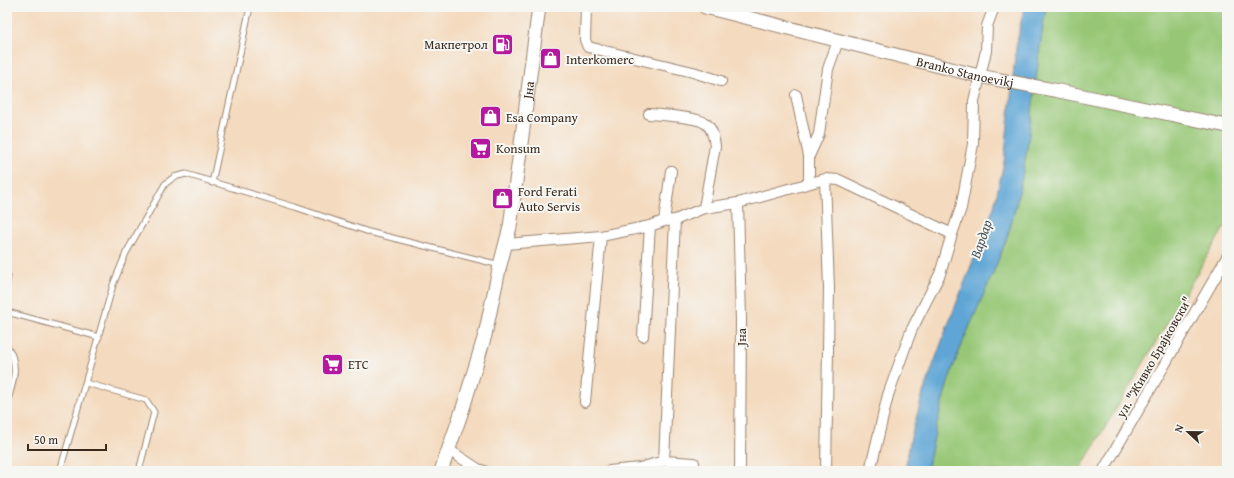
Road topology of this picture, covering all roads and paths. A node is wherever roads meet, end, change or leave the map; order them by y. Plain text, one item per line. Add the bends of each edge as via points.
1 (250, 7) edge
2 (539, 7) edge
3 (586, 7) edge
4 (705, 7) edge
5 (994, 7) edge
6 (838, 41) junction
7 (980, 76) junction
8 (721, 81) dead end
9 (796, 95) dead end
10 (649, 114) dead end
11 (1227, 126) edge
12 (809, 156) junction
13 (671, 171) dead end
14 (825, 179) junction
15 (212, 183) junction
16 (809, 183) junction
17 (738, 203) junction
18 (704, 208) junction
19 (675, 220) junction
20 (664, 221) junction
21 (650, 226) junction
22 (952, 234) junction
23 (601, 236) junction
24 (506, 244) junction
25 (1227, 256) edge
26 (500, 265) junction
27 (8, 276) dead end
28 (7, 282) edge
29 (7, 312) edge
30 (643, 336) dead end
31 (99, 337) junction
32 (7, 346) edge
33 (86, 383) junction
34 (586, 402) dead end
35 (7, 403) edge
36 (449, 450) junction
37 (664, 461) junction
38 (640, 469) edge
39 (60, 471) edge
40 (139, 471) edge
41 (442, 471) edge
42 (484, 471) edge
43 (609, 471) edge
44 (695, 471) edge
45 (740, 471) edge
46 (826, 471) edge
47 (870, 471) edge
48 (1103, 471) edge

1 - 15 lane
2 - 24 street, Јна
3 - 8 street via 585,40 588,47
4 - 6 street, Branko Stanoevikj
5 - 7 street via 987,26 986,51
6 - 7 street, Branko Stanoevikj
6 - 12 street via 828,69 819,134
7 - 11 street, Branko Stanoevikj
7 - 22 street via 974,101 973,144 961,208
9 - 12 street
10 - 18 street via 690,118 705,122 709,127 715,146
12 - 16 street
13 - 20 street
14 - 16 street
14 - 22 street via 839,180
14 - 46 street via 829,288
15 - 26 lane via 369,232
15 - 31 lane via 186,174 174,177 165,184 126,253 113,285
16 - 17 street
17 - 18 street
17 - 45 street, Јна
18 - 19 street
19 - 20 street
19 - 37 street
20 - 21 street
21 - 23 street
21 - 30 street
22 - 47 street via 940,274 911,331 888,395
23 - 24 street
23 - 34 street
24 - 26 street, Јна
25 - 48 street, ул. "Живко Брајковски"
26 - 36 street, Јна via 485,335
27 - 28 lane
29 - 31 lane
31 - 33 lane
32 - 35 lane via 15,368
33 - 39 lane
33 - 40 lane via 146,400 154,412
36 - 41 street, Јна
36 - 42 street
37 - 38 street
37 - 44 street via 694,463
38 - 43 street

